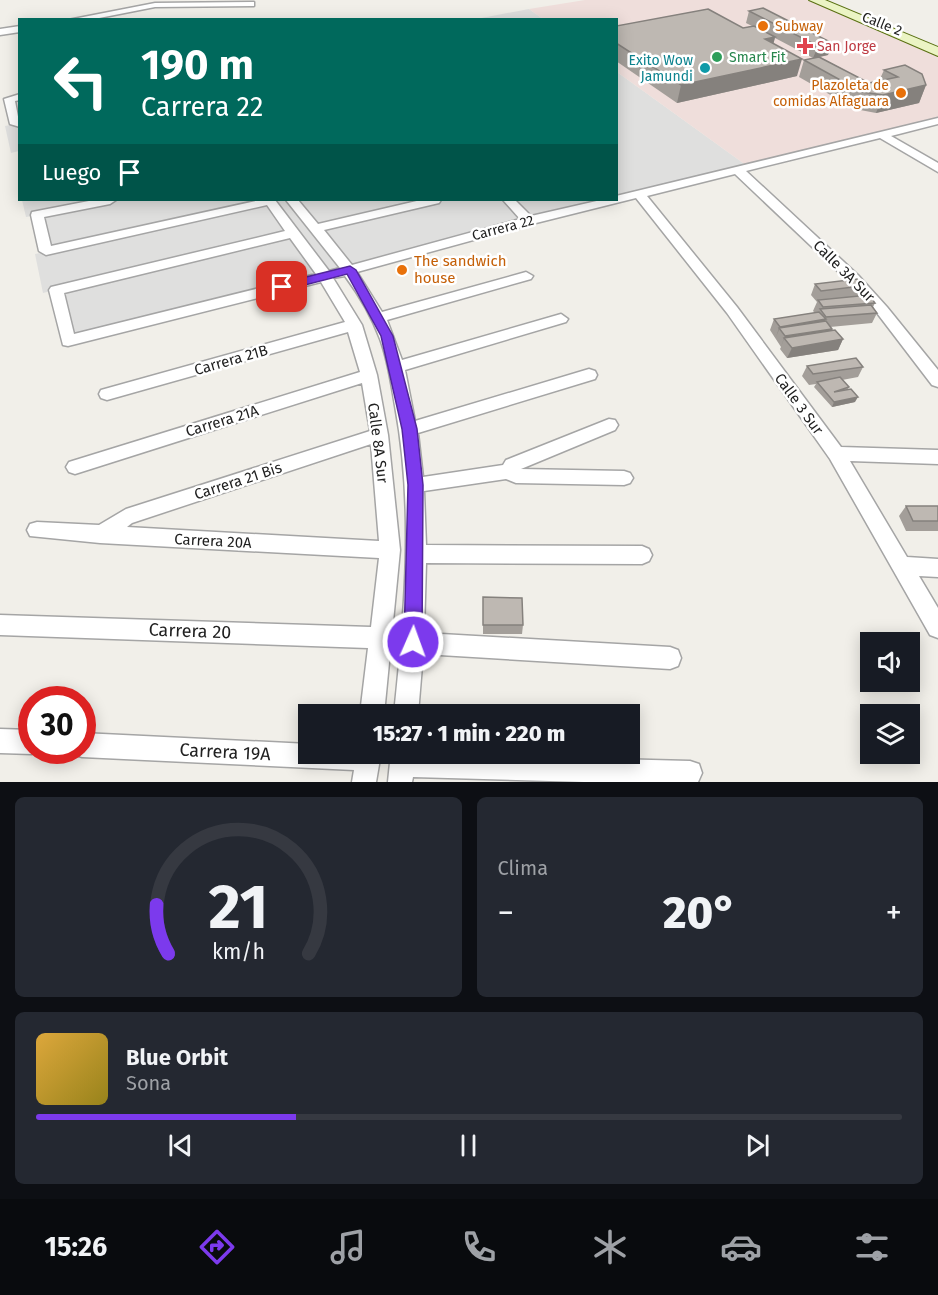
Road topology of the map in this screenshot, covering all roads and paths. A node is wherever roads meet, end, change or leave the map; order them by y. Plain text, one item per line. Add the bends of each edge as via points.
1 (814, 0) edge
2 (826, 0) edge
3 (143, 3) edge
4 (251, 4) dead end
5 (153, 13) dead end
6 (80, 18) edge
7 (18, 29) edge
8 (0, 32) edge
9 (938, 46) edge
10 (938, 52) edge
11 (18, 97) edge
12 (18, 124) edge
13 (935, 124) edge
14 (882, 135) junction
15 (938, 168) edge
16 (739, 171) junction
17 (639, 194) junction
18 (618, 199) edge
19 (105, 201) edge
20 (265, 201) edge
21 (270, 201) edge
22 (293, 201) edge
23 (431, 201) edge
24 (510, 201) edge
25 (610, 201) edge
26 (528, 221) junction
27 (316, 228) junction
28 (294, 233) junction
29 (350, 270) junction
30 (325, 276) junction
31 (526, 276) dead end
32 (378, 318) junction
33 (561, 319) dead end
34 (354, 325) junction
35 (396, 367) junction
36 (369, 375) junction
37 (589, 375) dead end
38 (938, 381) edge
39 (107, 394) dead end
40 (609, 425) dead end
41 (410, 429) junction
42 (379, 435) junction
43 (836, 454) junction
44 (938, 457) edge
45 (75, 467) dead end
46 (509, 471) junction
47 (624, 478) dead end
48 (416, 485) junction
49 (36, 530) dead end
50 (100, 535) junction
51 (390, 550) junction
52 (416, 554) junction
53 (642, 555) dead end
54 (903, 567) junction
55 (938, 568) edge
56 (0, 625) edge
57 (938, 628) edge
58 (379, 638) junction
59 (413, 642) junction
60 (670, 658) dead end
61 (373, 704) edge
62 (407, 704) edge
63 (0, 741) edge
64 (18, 742) edge
65 (96, 746) edge
66 (367, 765) edge
67 (401, 766) edge
68 (690, 773) dead end

1 - 10 main road, Calle 2
2 - 9 main road, Calle 2
3 - 4 street
3 - 5 street
3 - 6 street
7 - 8 street
11 - 12 street via 9,99
13 - 14 street, Carrera 22
14 - 15 street
14 - 16 street, Carrera 22
16 - 17 street, Carrera 22
16 - 38 street, Calle 3A Sur via 853,278
17 - 18 street, Carrera 22
17 - 43 street, Calle 3 Sur via 732,310
19 - 20 street via 37,215 46,251
21 - 28 street, Calle 8A Sur
22 - 27 street, Calle 8A Sur
23 - 27 street
24 - 26 street
25 - 26 street, Carrera 22
26 - 29 street, Carrera 22
27 - 29 street, Calle 8A Sur
28 - 30 street, Calle 8A Sur
28 - 30 street, Carrera 22 via 56,290 68,341
29 - 30 street, Carrera 22
29 - 32 street, Calle 8A Sur
30 - 34 street, Calle 8A Sur
31 - 32 street
32 - 35 street, Calle 8A Sur
33 - 35 street
34 - 36 street, Calle 8A Sur
34 - 39 street, Carrera 21B
35 - 41 street, Calle 8A Sur
36 - 42 street, Calle 8A Sur
36 - 45 street, Carrera 21A
37 - 41 street
40 - 46 street via 512,465
41 - 48 street, Calle 8A Sur
42 - 50 street, Carrera 21 Bis via 126,518
42 - 51 street, Calle 8A Sur
43 - 44 street
43 - 54 street, Calle 3 Sur
46 - 47 street via 516,476
46 - 48 street
48 - 52 street, Calle 8A Sur
49 - 50 street, Carrera 20A
50 - 51 street, Carrera 20A
51 - 58 street, Calle 8A Sur
52 - 53 street
52 - 59 street, Calle 8A Sur
54 - 55 street
54 - 57 street, Calle 3 Sur
56 - 58 street, Carrera 20
58 - 61 street, Calle 8A Sur
59 - 60 street
59 - 62 street, Calle 8A Sur
63 - 64 street
65 - 66 street, Carrera 19A
67 - 68 street

